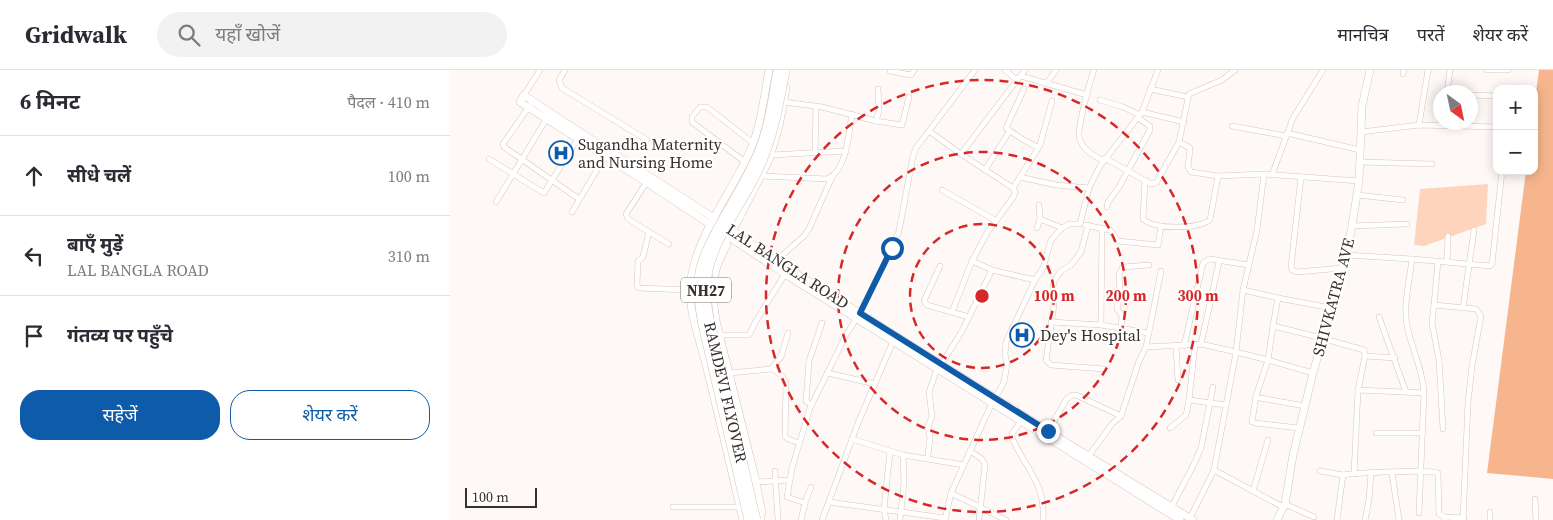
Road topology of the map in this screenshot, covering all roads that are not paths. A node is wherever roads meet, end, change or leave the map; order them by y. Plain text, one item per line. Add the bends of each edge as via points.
1 (540, 70) edge
2 (565, 70) edge
3 (769, 70) edge
4 (778, 70) edge
5 (785, 70) edge
6 (789, 70) edge
7 (914, 70) edge
8 (975, 70) edge
9 (1005, 70) edge
10 (1025, 70) edge
11 (1056, 70) edge
12 (1094, 70) edge
13 (1158, 70) edge
14 (1235, 70) edge
15 (1323, 70) edge
16 (1370, 70) edge
17 (1428, 70) edge
18 (1450, 70) edge
19 (1487, 70) edge
20 (1508, 70) edge
21 (890, 71) edge
22 (1019, 78) junction
23 (1046, 84) junction
24 (1448, 85) edge
25 (878, 89) dead end
26 (1024, 89) dead end
27 (1150, 89) junction
28 (524, 94) junction
29 (1087, 95) junction
30 (1478, 95) edge
31 (1493, 96) edge
32 (909, 97) dead end
33 (1188, 97) junction
34 (1100, 100) dead end
35 (1052, 101) dead end
36 (784, 102) junction
37 (531, 104) junction
38 (816, 106) junction
39 (852, 114) junction
40 (1140, 115) junction
41 (547, 118) junction
42 (876, 121) junction
43 (1184, 122) junction
44 (1433, 124) edge
45 (1419, 125) junction
46 (1232, 126) dead end
47 (1478, 126) edge
48 (1493, 127) edge
49 (929, 131) junction
50 (1009, 132) junction
51 (1361, 132) junction
52 (1287, 134) junction
53 (580, 136) junction
54 (647, 140) dead end
55 (1179, 142) junction
56 (753, 143) junction
57 (1039, 147) junction
58 (1360, 150) junction
59 (846, 151) junction
60 (607, 153) junction
61 (815, 153) junction
62 (771, 155) junction
63 (962, 155) junction
64 (489, 159) dead end
65 (522, 159) junction
66 (1104, 160) junction
67 (745, 162) junction
68 (1360, 162) junction
69 (1432, 164) dead end
70 (985, 170) junction
71 (1127, 170) junction
72 (512, 174) junction
73 (1264, 174) junction
74 (1272, 175) junction
75 (1502, 175) edge
76 (761, 176) junction
77 (1218, 176) junction
78 (832, 177) junction
79 (1020, 177) junction
80 (1301, 177) junction
81 (552, 180) junction
82 (648, 180) junction
83 (1145, 180) junction
84 (1359, 181) junction
85 (1012, 188) junction
86 (1089, 188) junction
87 (942, 190) dead end
88 (1357, 195) junction
89 (579, 199) junction
90 (1403, 200) dead end
91 (496, 202) dead end
92 (1039, 205) dead end
93 (1107, 207) dead end
94 (572, 212) dead end
95 (1040, 219) junction
96 (995, 220) junction
97 (712, 222) junction
98 (1080, 224) junction
99 (1407, 224) dead end
100 (1088, 225) junction
101 (1161, 226) junction
102 (1352, 226) junction
103 (1037, 228) dead end
104 (1062, 228) junction
105 (1100, 228) junction
106 (1474, 230) dead end
107 (649, 232) junction
108 (731, 235) junction
109 (1448, 236) dead end
110 (669, 244) dead end
111 (1346, 255) junction
112 (1412, 258) junction
113 (776, 261) junction
114 (972, 261) junction
115 (1438, 261) junction
116 (1219, 262) junction
117 (1447, 262) junction
118 (1470, 264) junction
119 (1149, 265) dead end
120 (1248, 265) junction
121 (940, 266) dead end
122 (1342, 268) junction
123 (992, 270) junction
124 (1160, 271) dead end
125 (785, 274) junction
126 (1035, 280) junction
127 (690, 290) junction
128 (1243, 290) junction
129 (1278, 298) junction
130 (1434, 305) junction
131 (1331, 308) junction
132 (1463, 308) junction
133 (952, 312) junction
134 (858, 316) junction
135 (969, 317) junction
136 (1380, 317) dead end
137 (1051, 322) junction
138 (822, 323) dead end
139 (1101, 326) junction
140 (1273, 326) junction
141 (1121, 329) junction
142 (788, 333) dead end
143 (1148, 333) junction
144 (721, 335) junction
145 (894, 339) junction
146 (1322, 339) junction
147 (1198, 344) junction
148 (1176, 346) junction
149 (1184, 346) junction
150 (1146, 347) junction
151 (1236, 352) junction
152 (1365, 356) junction
153 (1395, 358) junction
154 (1268, 360) junction
155 (940, 367) junction
156 (772, 368) junction
157 (1104, 369) dead end
158 (730, 373) junction
159 (1313, 373) junction
160 (828, 374) junction
161 (1178, 380) dead end
162 (875, 384) junction
163 (1213, 387) dead end
164 (1358, 390) junction
165 (1406, 392) junction
166 (1424, 393) junction
167 (1260, 398) dead end
168 (994, 400) junction
169 (1189, 400) junction
170 (1210, 403) junction
171 (812, 405) junction
172 (1226, 406) junction
173 (1305, 406) junction
174 (1121, 416) junction
175 (1022, 418) junction
176 (1170, 428) dead end
177 (1299, 428) junction
178 (1443, 429) dead end
179 (1376, 433) dead end
180 (1422, 433) junction
181 (1046, 434) junction
182 (852, 439) junction
183 (1268, 440) dead end
184 (799, 443) junction
185 (890, 451) junction
186 (970, 451) junction
187 (903, 455) junction
188 (928, 455) dead end
189 (1086, 459) junction
190 (964, 465) junction
191 (1214, 470) junction
192 (776, 471) dead end
193 (1320, 471) dead end
194 (1420, 471) junction
195 (1371, 473) junction
196 (1392, 473) junction
197 (1343, 474) junction
198 (1354, 474) junction
199 (790, 480) junction
200 (777, 481) junction
201 (757, 482) junction
202 (811, 487) dead end
203 (1253, 491) junction
204 (951, 493) junction
205 (1535, 499) dead end
206 (829, 502) junction
207 (805, 503) junction
208 (1284, 505) junction
209 (673, 507) dead end
210 (740, 507) junction
211 (980, 507) junction
212 (884, 510) junction
213 (1170, 510) junction
214 (901, 512) junction
215 (1490, 512) dead end
216 (1419, 514) dead end
217 (1314, 517) dead end
218 (945, 519) edge
219 (1177, 519) edge
220 (1191, 519) edge
221 (1444, 519) edge
222 (1464, 519) edge
223 (742, 520) edge
224 (749, 520) edge
225 (756, 520) edge
226 (763, 520) edge
227 (778, 520) edge
228 (800, 520) edge
229 (822, 520) edge
230 (886, 520) edge
231 (900, 520) edge
232 (979, 520) edge
233 (1006, 520) edge
234 (1043, 520) edge
235 (1277, 520) edge
236 (1337, 520) edge
237 (1365, 520) edge
238 (1399, 520) edge
239 (1490, 520) edge
240 (1536, 520) edge

1 - 28 street
2 - 54 street via 559,80 562,88
3 - 56 street
4 - 224 highway, RAMDEVI FLYOVER / NH27, bridge via 760,150 709,246 699,280 703,325
5 - 225 highway, RAMDEVI FLYOVER / NH27, bridge via 767,151 716,249 706,285 709,319
6 - 36 street
7 - 21 street via 911,75
8 - 49 street
9 - 22 street
10 - 22 street
11 - 23 street
12 - 29 street
13 - 27 street
14 - 33 street
15 - 52 street
16 - 51 street, SHIVKATRA AVE via 1362,106
17 - 45 street
18 - 24 street
19 - 20 street
22 - 23 street
22 - 63 street
23 - 29 street
25 - 42 street
26 - 50 street via 1005,126
27 - 33 street
27 - 40 street
28 - 37 street
28 - 37 street via 520,102
29 - 66 street via 1079,136 1088,152
30 - 31 street
32 - 42 street via 902,125
33 - 43 street
34 - 40 street
35 - 57 street
36 - 38 street
36 - 62 street
37 - 41 street
37 - 53 street
37 - 65 street via 503,144
38 - 39 street
38 - 61 street
39 - 42 street
39 - 59 street
40 - 43 street
40 - 66 street
40 - 71 street via 1151,128
41 - 53 street
41 - 65 street
43 - 55 street
44 - 45 street
45 - 51 street
46 - 52 street
47 - 48 street
49 - 63 street
49 - 134 street via 912,156 899,231
50 - 57 street
50 - 70 street
51 - 58 street, SHIVKATRA AVE
52 - 58 street
52 - 74 street
53 - 60 street, LAL BANGLA ROAD
53 - 81 street
55 - 77 street via 1190,148 1188,167 1191,172
55 - 83 street via 1156,183
56 - 67 street
56 - 67 street via 707,107 700,107 692,117 692,122
57 - 79 street
58 - 68 street, SHIVKATRA AVE
59 - 61 street
59 - 78 street
60 - 82 street, LAL BANGLA ROAD
60 - 89 street
61 - 62 street
62 - 76 street
63 - 70 street
64 - 72 street
65 - 72 street
65 - 81 street
66 - 71 street
66 - 86 street
67 - 97 street
68 - 69 street
68 - 84 street, SHIVKATRA AVE
70 - 85 street
71 - 83 street
71 - 93 street
72 - 81 street via 543,193
72 - 91 street
73 - 74 street
73 - 77 street
73 - 120 street via 1257,230
74 - 80 street
75 - 118 street via 1492,264
76 - 78 street
76 - 108 street
77 - 101 street via 1210,220 1181,227
78 - 113 street via 809,229
79 - 85 street
79 - 86 street
80 - 84 street
80 - 122 street via 1292,270
81 - 89 street
82 - 97 street, LAL BANGLA ROAD
82 - 107 street via 626,214 628,219
83 - 101 street via 1143,219
84 - 88 street, SHIVKATRA AVE
85 - 96 street via 1015,194
86 - 98 street
87 - 96 street
88 - 90 street
88 - 102 street, SHIVKATRA AVE
89 - 94 street
92 - 95 street
95 - 103 street
95 - 104 street
96 - 114 street
97 - 108 street, LAL BANGLA ROAD
97 - 127 street via 698,249
98 - 100 street
98 - 104 street
99 - 102 street
100 - 105 street
100 - 137 street via 1081,252 1055,279
101 - 105 street via 1158,245 1118,242 1110,230
102 - 111 street, SHIVKATRA AVE
104 - 126 street via 1051,240 1043,268
105 - 139 street
106 - 118 street
107 - 110 street
107 - 127 street via 644,257 638,261 638,288
108 - 113 street, LAL BANGLA ROAD
108 - 125 street, LAL BANGLA ROAD
108 - 144 street via 715,282 715,308
108 - 226 street via 713,266 709,301
109 - 117 street
111 - 112 street
111 - 122 street, SHIVKATRA AVE
112 - 115 street
112 - 166 street via 1406,322 1424,381
113 - 134 street, LAL BANGLA ROAD
114 - 123 street
114 - 133 street
115 - 117 street
115 - 130 street
116 - 120 street
116 - 147 street
116 - 149 street via 1210,259 1203,262
117 - 118 street
118 - 132 street
119 - 141 street via 1123,267 1119,274 1117,309 1122,315
120 - 128 street
121 - 133 street via 924,301
122 - 131 street, SHIVKATRA AVE
123 - 126 street
123 - 135 street
124 - 143 street
125 - 134 street, LAL BANGLA ROAD
125 - 144 street via 756,320 750,336
126 - 168 street via 1006,342 1006,374
127 - 210 street via 690,306
128 - 129 street
128 - 151 street
129 - 131 street
129 - 140 street
130 - 132 street
130 - 178 street via 1432,322 1439,360
131 - 146 street, SHIVKATRA AVE
132 - 222 street via 1476,309 1481,316 1468,403
133 - 135 street
134 - 145 street, LAL BANGLA ROAD
134 - 160 street
135 - 155 street
136 - 153 street
137 - 139 street
137 - 157 street via 1048,364
138 - 171 street via 807,378 806,401
139 - 141 street
140 - 146 street
140 - 154 street
141 - 143 street
142 - 156 street via 781,357
143 - 150 street
144 - 158 street
145 - 155 street, LAL BANGLA ROAD
145 - 162 street
146 - 152 street via 1362,349
146 - 159 street, SHIVKATRA AVE
147 - 149 street
147 - 151 street
147 - 169 street
148 - 149 street
148 - 150 street
148 - 161 street
150 - 174 street
151 - 154 street
151 - 172 street
152 - 153 street
152 - 164 street
153 - 165 street
154 - 159 street
154 - 177 street via 1256,396 1253,423
155 - 168 street, LAL BANGLA ROAD
155 - 188 street via 929,392 932,417 928,426
156 - 158 street
156 - 184 street via 786,382 785,436
158 - 201 street
159 - 173 street, SHIVKATRA AVE
160 - 162 street
160 - 171 street
162 - 182 street
163 - 170 street
164 - 165 street
164 - 198 street
165 - 166 street
166 - 180 street
167 - 173 street
168 - 175 street, LAL BANGLA ROAD
168 - 186 street
169 - 170 street
169 - 176 street via 1185,418
170 - 172 street
170 - 213 street via 1201,448
171 - 184 street
172 - 191 street
173 - 177 street, SHIVKATRA AVE
174 - 181 street via 1072,395
174 - 189 street
175 - 181 street, LAL BANGLA ROAD
175 - 234 street via 1012,438 1038,482
177 - 208 street, SHIVKATRA AVE
179 - 180 street
180 - 194 street
181 - 189 street, LAL BANGLA ROAD
182 - 185 street
182 - 206 street
183 - 203 street
184 - 199 street
185 - 187 street
185 - 212 street
186 - 190 street
186 - 211 street via 985,465
187 - 190 street
187 - 214 street
189 - 213 street, LAL BANGLA ROAD
190 - 204 street
191 - 203 street
191 - 220 street
192 - 200 street
193 - 197 street
194 - 196 street
194 - 216 street
194 - 221 street via 1438,473 1440,516
195 - 196 street
195 - 198 street
195 - 237 street
196 - 238 street
197 - 198 street
197 - 236 street
199 - 200 street
199 - 207 street via 787,497
200 - 201 street
200 - 227 street
201 - 226 street
202 - 207 street
203 - 208 street
204 - 211 street
204 - 218 street
205 - 240 street
206 - 212 street
206 - 229 street
207 - 228 street
208 - 217 street
208 - 235 street, SHIVKATRA AVE
209 - 210 street
210 - 223 street
211 - 232 street
211 - 233 street
212 - 214 street
212 - 230 street
213 - 219 street, LAL BANGLA ROAD
213 - 220 street
214 - 218 street
214 - 231 street
215 - 239 street
221 - 222 street

